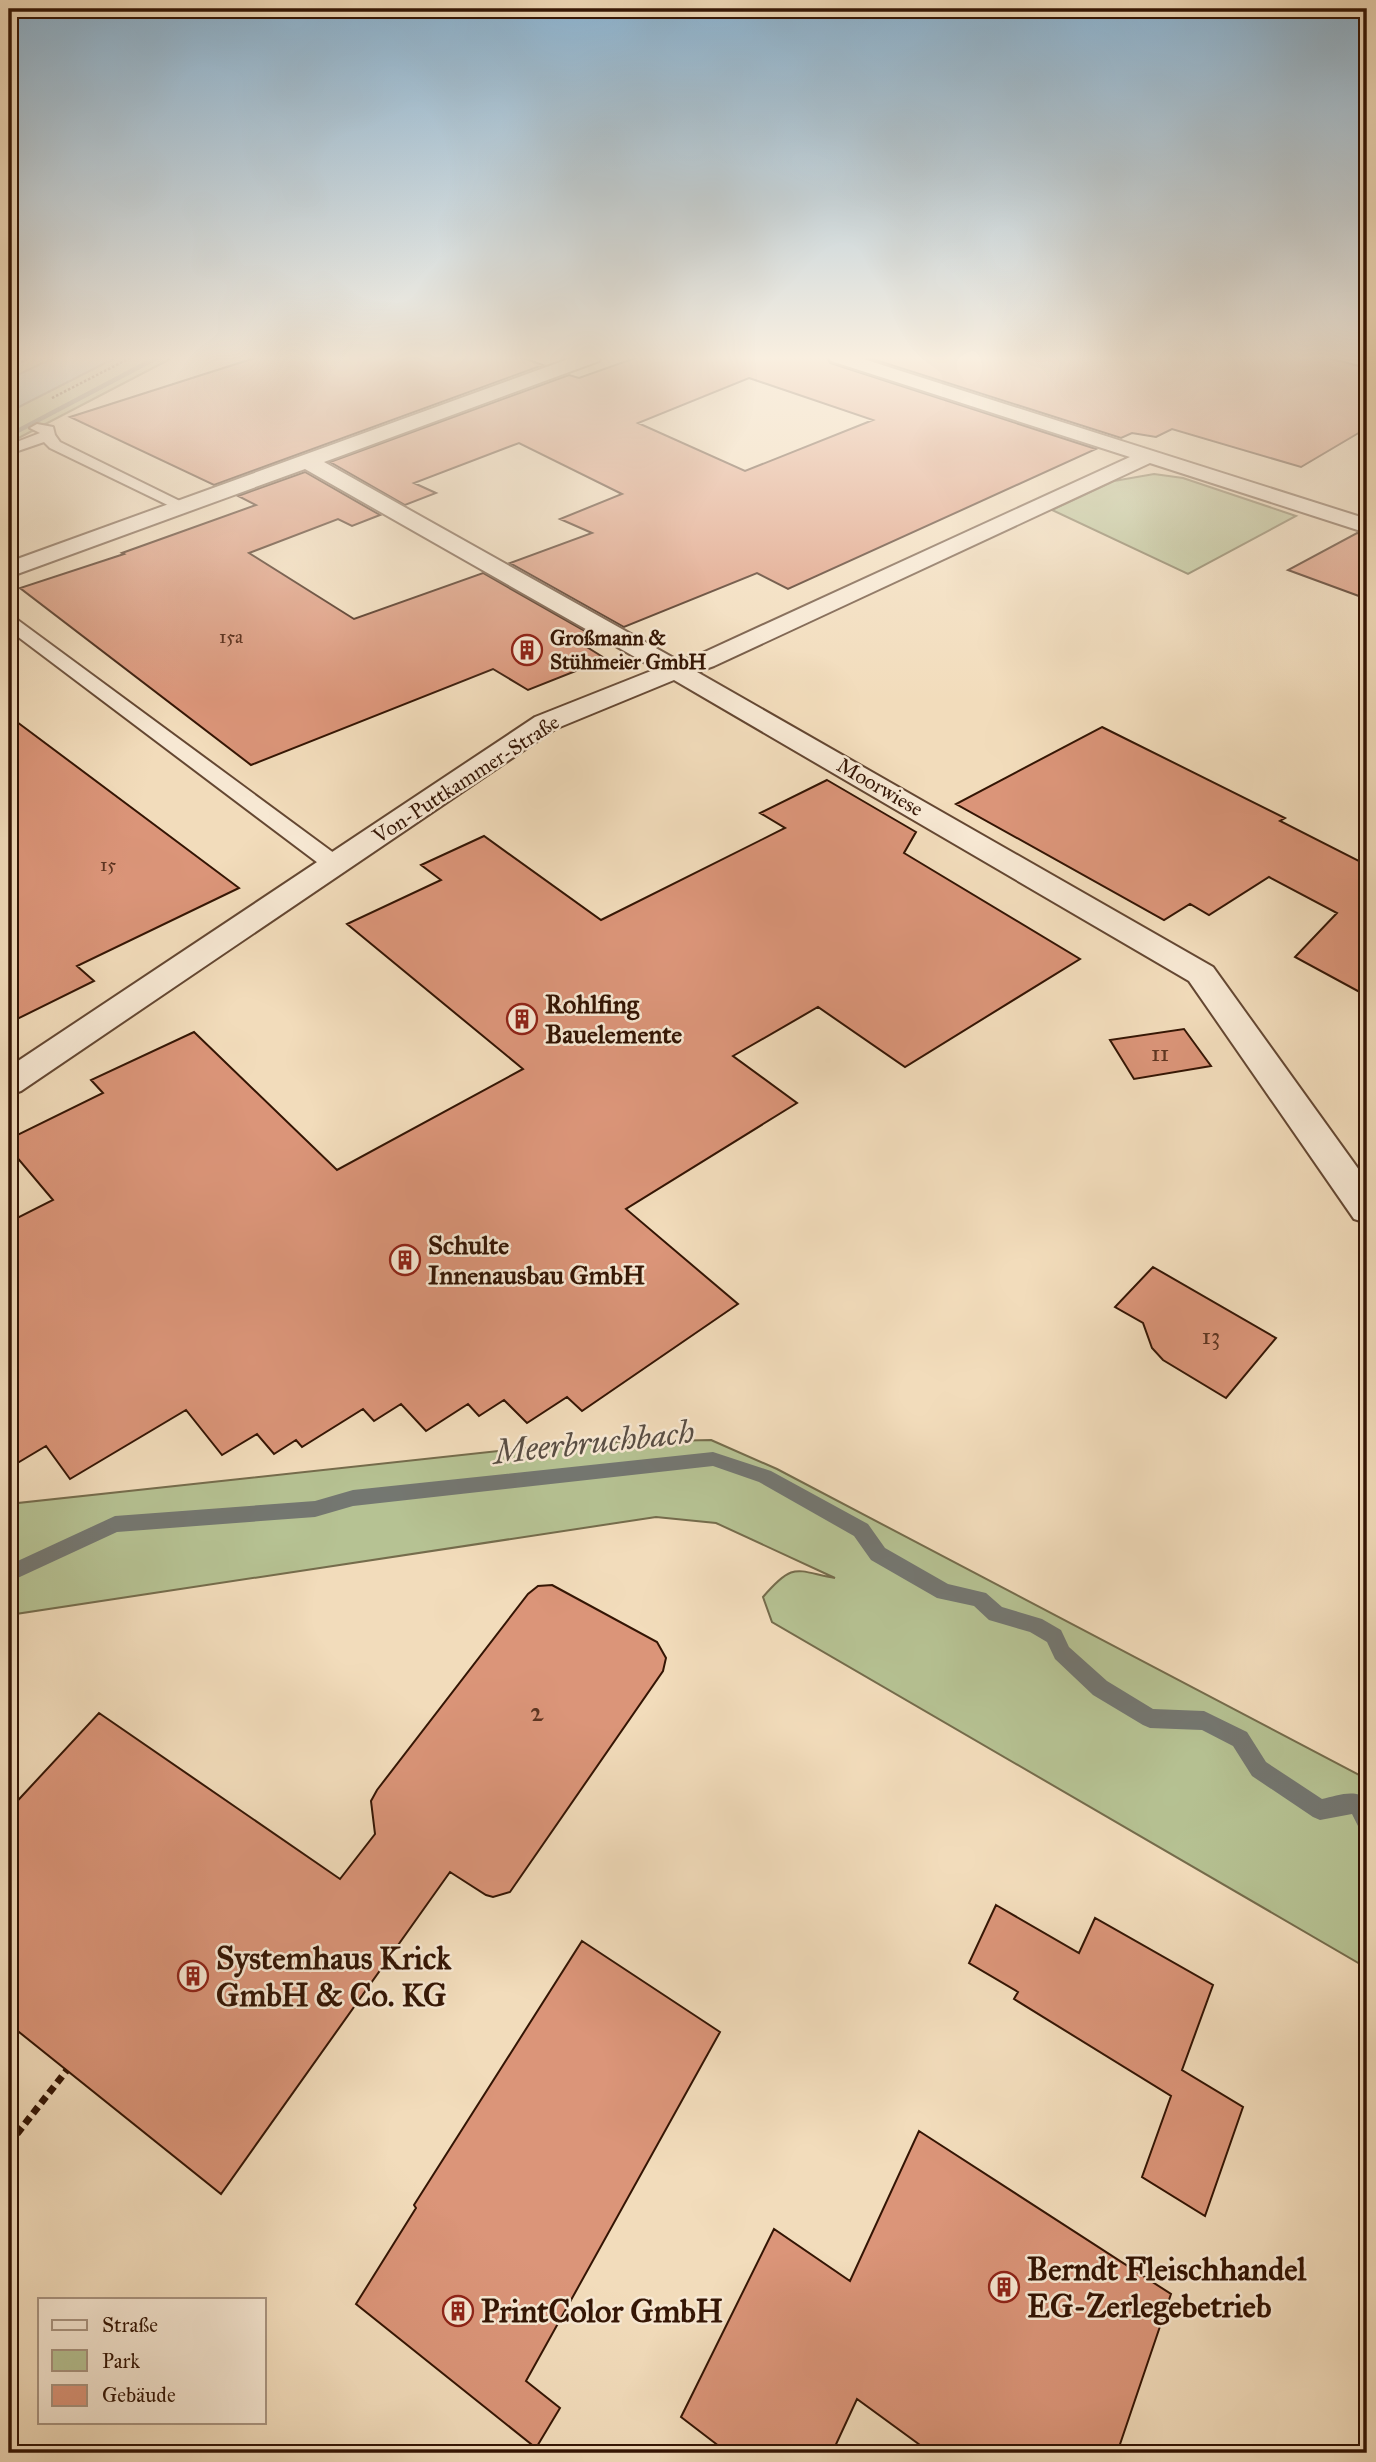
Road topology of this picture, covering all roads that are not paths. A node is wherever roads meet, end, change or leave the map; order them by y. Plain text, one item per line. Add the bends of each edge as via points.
1 (111, 472) edge
2 (277, 472) edge
3 (325, 472) edge
4 (1114, 472) edge
5 (1202, 472) edge
6 (184, 507) junction
7 (1367, 526) edge
8 (9, 569) edge
9 (9, 622) edge
10 (676, 670) junction
11 (334, 864) junction
12 (9, 1083) edge
13 (1367, 1209) edge

1 - 6 lane
2 - 6 street
3 - 10 street, Moorwiese
4 - 10 street, Von-Puttkammer-Straße via 705,661
5 - 7 street
6 - 8 street
9 - 11 lane
10 - 11 street, Von-Puttkammer-Straße via 545,723
10 - 13 street, Moorwiese via 1201,974
11 - 12 street, Von-Puttkammer-Straße

